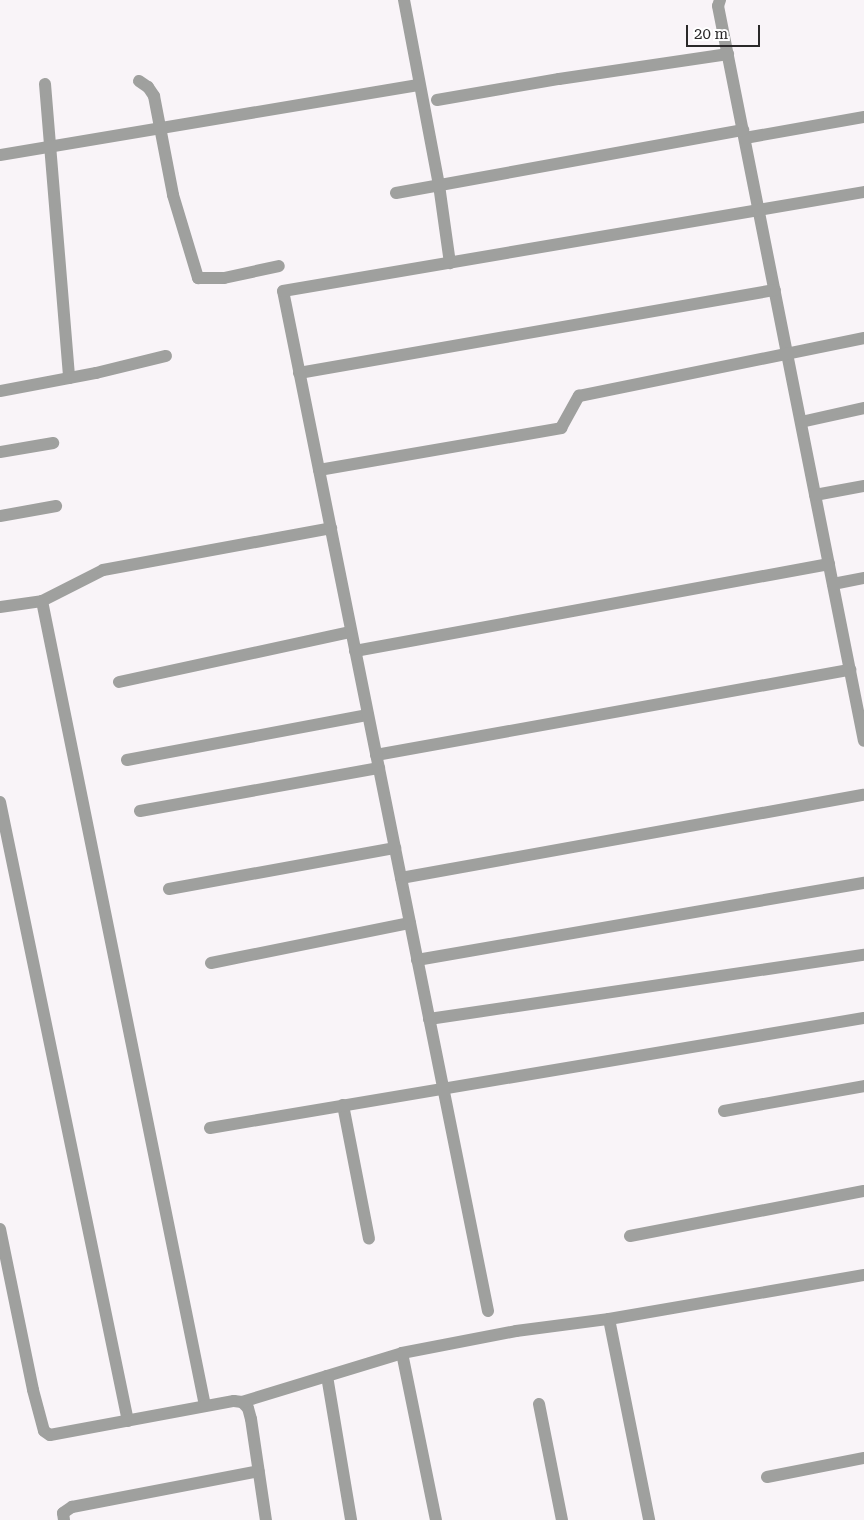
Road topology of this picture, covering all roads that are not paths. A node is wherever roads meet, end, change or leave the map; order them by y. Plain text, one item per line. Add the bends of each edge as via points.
1 (404, 0) edge
2 (720, 0) edge
3 (728, 54) junction
4 (139, 81) dead end
5 (45, 84) dead end
6 (418, 85) junction
7 (436, 100) dead end
8 (864, 117) edge
9 (161, 128) junction
10 (744, 134) junction
11 (51, 147) junction
12 (0, 155) edge
13 (439, 185) junction
14 (864, 192) edge
15 (396, 193) dead end
16 (759, 210) junction
17 (450, 262) junction
18 (279, 266) dead end
19 (775, 290) junction
20 (864, 338) edge
21 (787, 353) junction
22 (166, 356) dead end
23 (299, 373) junction
24 (69, 378) junction
25 (0, 391) edge
26 (864, 408) edge
27 (801, 422) junction
28 (53, 443) dead end
29 (0, 452) edge
30 (319, 470) junction
31 (864, 486) edge
32 (815, 495) junction
33 (56, 506) dead end
34 (0, 516) edge
35 (331, 528) junction
36 (829, 564) junction
37 (864, 578) edge
38 (833, 584) junction
39 (42, 601) junction
40 (0, 607) edge
41 (351, 632) junction
42 (355, 651) junction
43 (850, 670) junction
44 (119, 682) dead end
45 (861, 707) edge
46 (368, 715) junction
47 (864, 741) edge
48 (376, 755) junction
49 (127, 760) dead end
50 (379, 768) junction
51 (864, 795) edge
52 (0, 802) edge
53 (140, 811) dead end
54 (395, 848) junction
55 (401, 878) junction
56 (864, 883) edge
57 (169, 890) dead end
58 (410, 923) junction
59 (864, 955) edge
60 (417, 960) junction
61 (211, 963) dead end
62 (864, 1018) edge
63 (429, 1019) junction
64 (864, 1086) edge
65 (443, 1088) junction
66 (343, 1105) junction
67 (724, 1111) dead end
68 (210, 1128) dead end
69 (864, 1191) edge
70 (0, 1229) edge
71 (630, 1236) dead end
72 (369, 1239) dead end
73 (864, 1276) edge
74 (488, 1311) dead end
75 (609, 1319) junction
76 (402, 1353) junction
77 (327, 1376) junction
78 (242, 1402) junction
79 (539, 1404) dead end
80 (205, 1406) junction
81 (128, 1421) junction
82 (864, 1458) edge
83 (259, 1471) junction
84 (767, 1477) dead end
85 (64, 1520) edge
86 (266, 1520) edge
87 (351, 1520) edge
88 (436, 1520) edge
89 (562, 1520) edge
90 (649, 1520) edge

1 - 6 street
2 - 3 street via 718,6
3 - 7 street
3 - 10 street
4 - 9 street via 154,96
5 - 11 street
6 - 9 street
6 - 13 street
8 - 10 street
9 - 11 street
9 - 18 street via 173,195 198,278 224,278
10 - 13 street
10 - 16 street
11 - 12 street
11 - 24 street
13 - 15 street
13 - 17 street
14 - 16 street
16 - 17 street
16 - 19 street
17 - 23 street via 283,291
19 - 21 street
19 - 23 street
20 - 21 street
21 - 27 street
21 - 30 street via 579,396 561,428
22 - 24 street
23 - 30 street
24 - 25 street
26 - 27 street
27 - 32 street
28 - 29 street
30 - 35 street
31 - 32 street
32 - 36 street
33 - 34 street
35 - 39 street via 103,570
35 - 41 street
36 - 38 street
36 - 42 street
37 - 38 street
38 - 43 street
39 - 40 street
39 - 80 street
41 - 42 street
41 - 44 street
42 - 46 street
43 - 45 street
43 - 48 street
45 - 47 street
46 - 48 street
46 - 49 street
48 - 50 street
50 - 53 street
50 - 54 street
51 - 55 street
52 - 81 street
54 - 55 street
54 - 57 street
55 - 58 street
56 - 60 street
58 - 60 street
58 - 61 street
59 - 63 street
60 - 63 street
62 - 65 street
63 - 65 street
64 - 67 street
65 - 66 street
65 - 74 street
66 - 68 street
66 - 72 street
69 - 71 street
70 - 81 street via 44,1432 50,1435
73 - 75 street
75 - 76 street via 516,1331
75 - 90 street
76 - 77 street
76 - 88 street
77 - 78 street
77 - 87 street
78 - 80 street
78 - 83 street via 252,1419
79 - 89 street
80 - 81 street
82 - 84 street
83 - 85 street via 72,1508 63,1513
83 - 86 street

